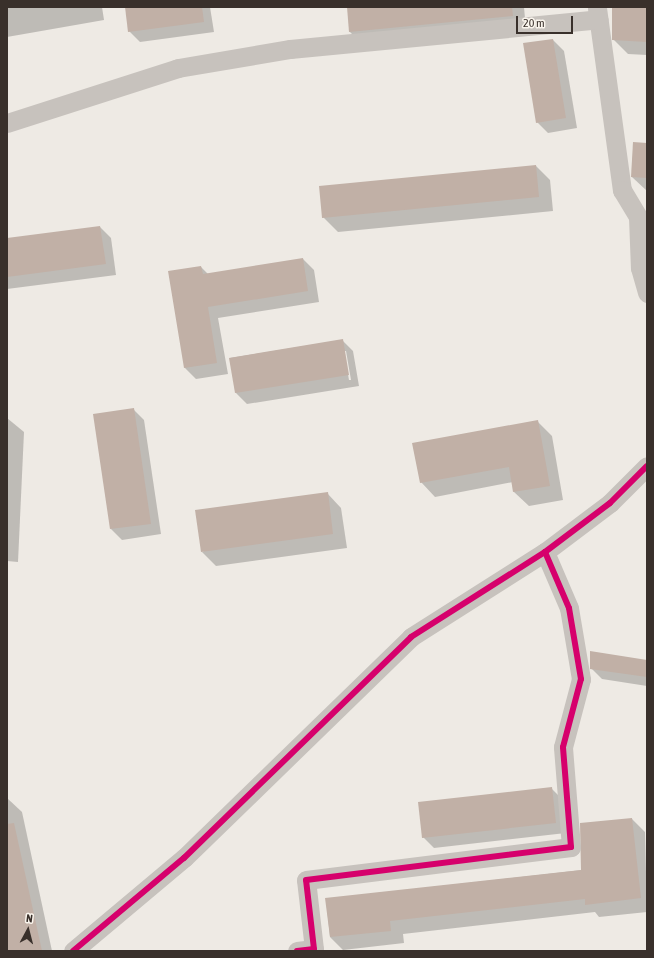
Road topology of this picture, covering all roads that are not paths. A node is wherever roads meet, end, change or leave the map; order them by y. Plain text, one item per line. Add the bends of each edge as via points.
1 (598, 13) edge
2 (7, 123) edge
3 (647, 293) edge
4 (647, 466) edge
5 (545, 552) junction
6 (73, 951) edge
7 (297, 951) edge

1 - 2 street via 290,49 178,68
1 - 3 street via 622,190 638,217 640,268
4 - 5 street via 610,504
5 - 6 street via 410,637 184,858
5 - 7 street via 569,608 581,679 563,747 572,847 306,880 314,949

